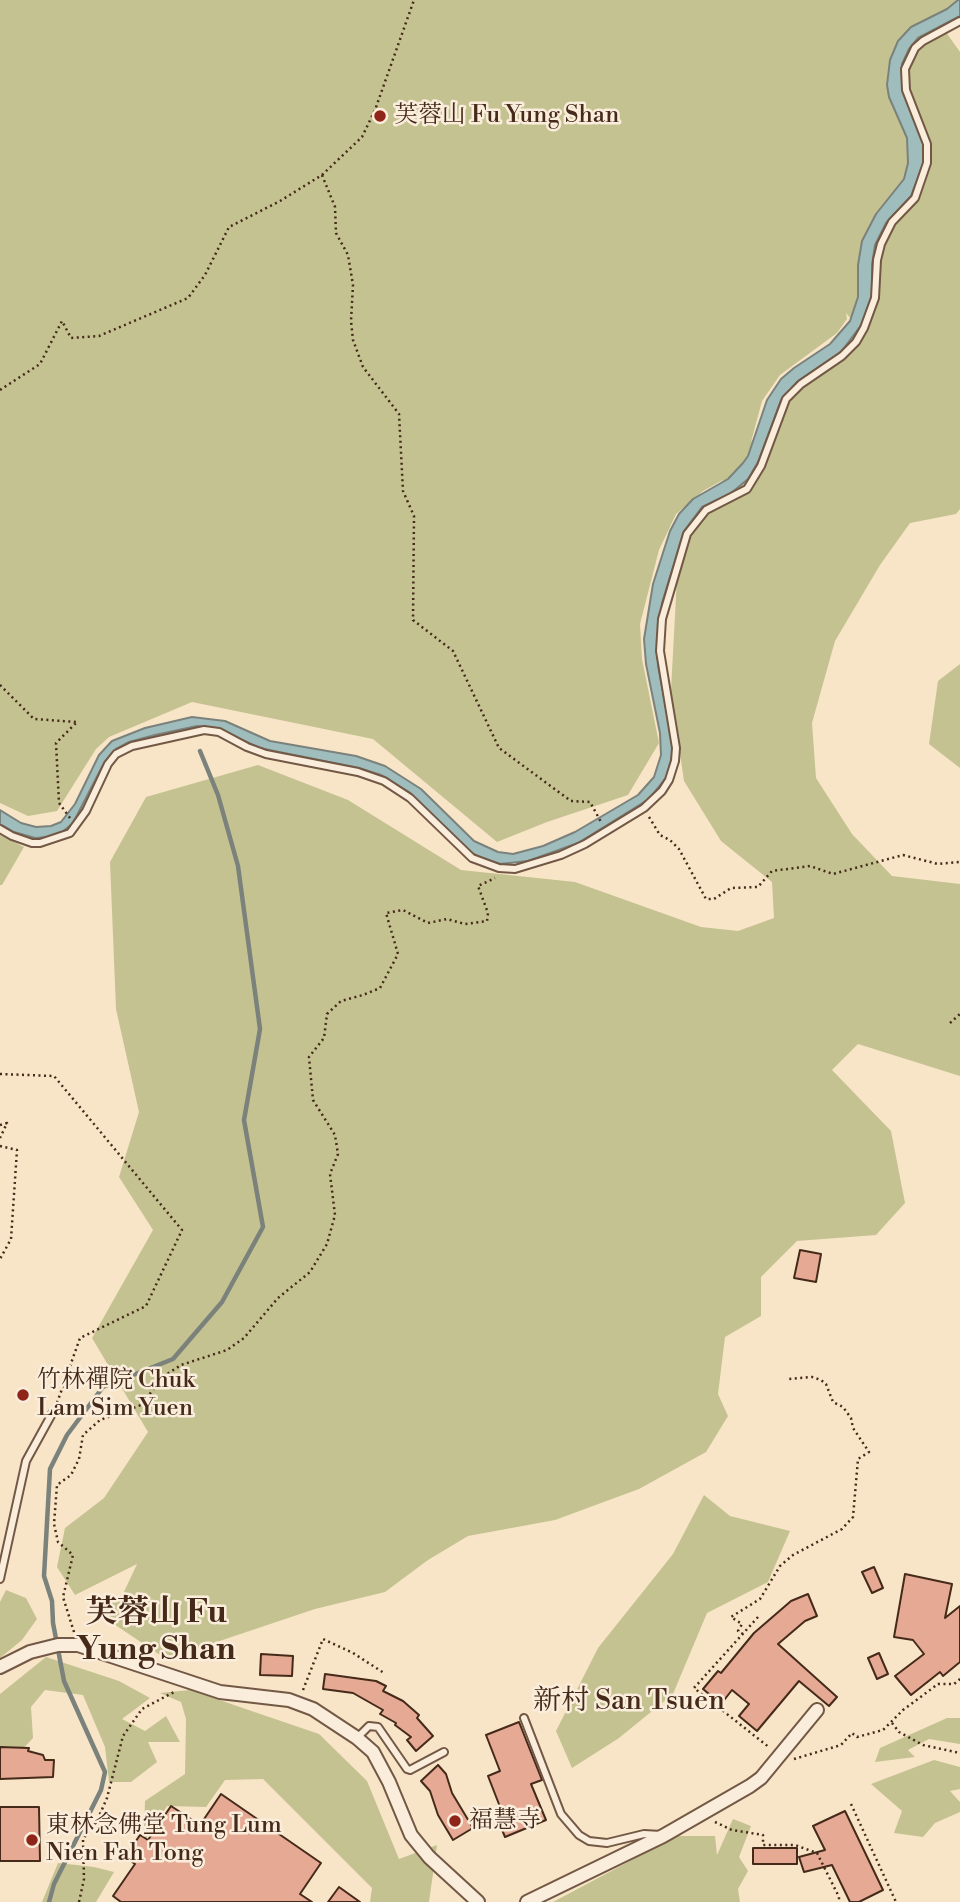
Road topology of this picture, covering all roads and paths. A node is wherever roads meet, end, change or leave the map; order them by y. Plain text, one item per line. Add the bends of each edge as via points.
1 (414, 0) edge
2 (960, 21) edge
3 (322, 175) junction
4 (0, 390) edge
5 (0, 685) edge
6 (644, 808) junction
7 (76, 826) junction
8 (0, 829) edge
9 (606, 831) junction
10 (960, 862) edge
11 (515, 869) junction
12 (960, 1014) edge
13 (950, 1023) dead end
14 (0, 1074) edge
15 (0, 1125) edge
16 (0, 1138) edge
17 (0, 1146) edge
18 (0, 1259) edge
19 (788, 1379) dead end
20 (53, 1412) joint
21 (0, 1579) edge
22 (758, 1617) dead end
23 (743, 1634) junction
24 (82, 1646) junction
25 (4, 1665) edge
26 (384, 1672) dead end
27 (960, 1679) edge
28 (162, 1686) dead end
29 (299, 1703) junction
30 (817, 1710) dead end
31 (524, 1718) dead end
32 (892, 1723) junction
33 (357, 1738) junction
34 (444, 1752) dead end
35 (960, 1753) edge
36 (780, 1755) junction
37 (851, 1804) dead end
38 (732, 1830) dead end
39 (663, 1836) junction
40 (79, 1902) edge
41 (478, 1902) edge
42 (527, 1902) edge
43 (839, 1902) edge
44 (896, 1902) edge

1 - 3 path via 362,137
2 - 6 lane via 923,41 905,69 906,90 927,144 927,163 915,198 892,222 881,244 875,298 864,328 842,356 786,399 747,489 706,510 687,534 662,619 660,651 676,761 662,791
3 - 4 path via 229,227 188,298 99,336 71,338 62,321 40,364
3 - 9 path via 335,207 336,233 348,255 354,285 353,340 363,367 399,414 403,491 414,516 413,620 453,651 499,748 571,801 590,803
5 - 7 path via 34,719 77,722 56,743 59,803
6 - 9 lane
6 - 10 path via 660,835 679,849 706,899 715,899 731,888 758,887 772,871 810,866 833,874 903,855 938,864
7 - 8 lane via 70,833 40,843 22,841
7 - 11 lane via 116,754 132,746 212,730 266,754 384,781 410,798 472,858
9 - 11 lane via 561,855
11 - 24 path via 478,886 487,921 428,923 403,910 386,913 398,954 380,988 341,1000 327,1014 324,1038 309,1056 313,1100 335,1135 338,1154 330,1174 335,1214 327,1244 310,1272 228,1350 181,1365 164,1376 141,1405 100,1420 83,1435 71,1475 57,1485 54,1524 58,1542 73,1555 63,1597
12 - 13 path
14 - 20 path via 54,1076 181,1230 146,1306 79,1338
15 - 16 path via 6,1123
17 - 18 path via 17,1150 11,1239
19 - 23 path via 821,1380 869,1452 858,1459 853,1517 842,1529 793,1555 780,1566 760,1599 731,1617 742,1624 738,1631
20 - 21 lane via 26,1461
22 - 23 path
23 - 36 path via 694,1688
24 - 25 street via 58,1645
24 - 29 street via 220,1692
26 - 29 path via 323,1639
27 - 32 path via 939,1685
28 - 40 path via 174,1692 142,1709 123,1736 107,1798 83,1839
29 - 33 street
30 - 36 street
31 - 39 lane via 561,1814 579,1835 607,1843 644,1834
32 - 35 path via 923,1745
32 - 36 path via 883,1730 857,1737 852,1734 841,1745 810,1756 786,1760
33 - 34 lane via 369,1726 379,1727 408,1770
33 - 41 street via 375,1756 411,1835
36 - 39 street via 755,1783
37 - 44 path
38 - 43 path via 763,1835 763,1845 795,1845 817,1853
39 - 42 street

